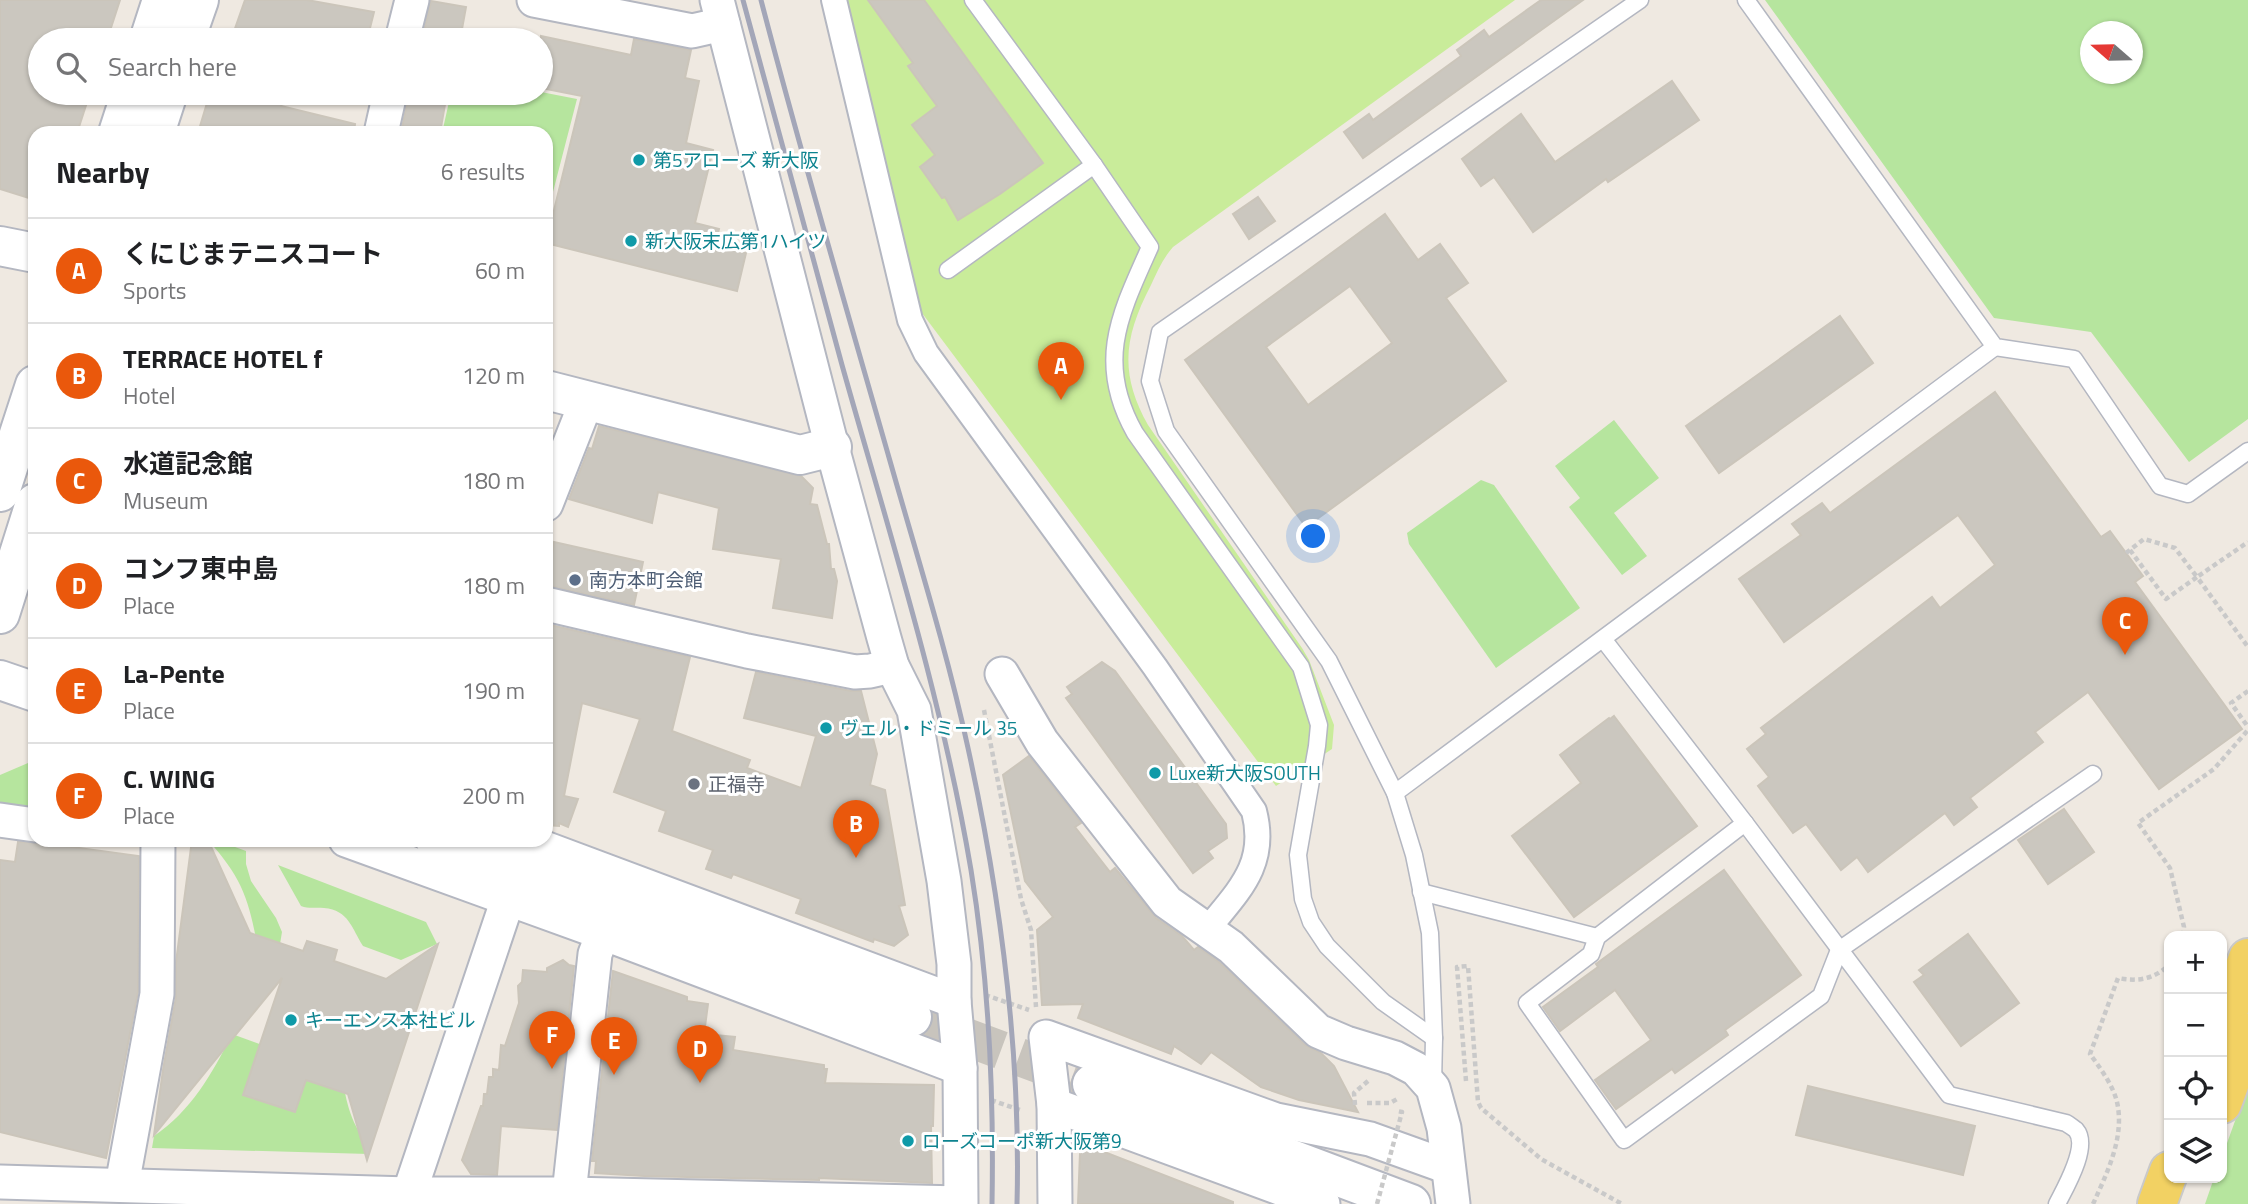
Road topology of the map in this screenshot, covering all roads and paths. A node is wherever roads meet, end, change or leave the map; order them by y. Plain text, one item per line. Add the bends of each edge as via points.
1 (162, 0) edge
2 (199, 0) edge
3 (412, 0) edge
4 (534, 0) edge
5 (834, 0) edge
6 (973, 0) edge
7 (1640, 0) edge
8 (1746, 0) edge
9 (720, 12) edge
10 (153, 28) edge
11 (189, 28) edge
12 (405, 28) edge
13 (127, 105) edge
14 (164, 105) edge
15 (387, 105) edge
16 (120, 126) edge
17 (157, 126) edge
18 (383, 126) edge
19 (1094, 165) junction
20 (0, 246) edge
21 (28, 252) edge
22 (948, 270) dead end
23 (1995, 347) junction
24 (553, 392) edge
25 (587, 401) junction
26 (20, 404) edge
27 (832, 447) junction
28 (2248, 451) edge
29 (553, 485) edge
30 (0, 492) edge
31 (28, 525) edge
32 (2248, 542) edge
33 (2197, 577) junction
34 (553, 606) edge
35 (0, 614) edge
36 (1603, 639) junction
37 (2248, 647) edge
38 (892, 666) junction
39 (1002, 674) joint
40 (0, 680) edge
41 (28, 690) edge
42 (2248, 691) edge
43 (2248, 728) edge
44 (2093, 774) dead end
45 (1395, 793) junction
46 (0, 820) edge
47 (1745, 823) junction
48 (28, 824) edge
49 (154, 847) edge
50 (365, 847) edge
51 (454, 847) edge
52 (543, 847) edge
53 (1421, 892) junction
54 (508, 899) junction
55 (1207, 930) junction
56 (2184, 931) edge
57 (603, 933) junction
58 (1597, 937) junction
59 (1839, 950) junction
60 (2248, 958) edge
61 (2164, 971) edge
62 (954, 992) junction
63 (2227, 1015) edge
64 (912, 1017) tunnel mouth
65 (2248, 1033) edge
66 (1434, 1038) junction
67 (960, 1068) junction
68 (1368, 1081) dead end
69 (1466, 1082) dead end
70 (1092, 1084) tunnel mouth
71 (1433, 1088) junction
72 (2227, 1090) edge
73 (1399, 1097) dead end
74 (1371, 1103) dead end
75 (1054, 1105) junction
76 (1396, 1111) dead end
77 (1355, 1116) dead end
78 (1448, 1167) junction
79 (0, 1182) edge
80 (2165, 1183) edge
81 (2192, 1183) edge
82 (122, 1185) junction
83 (409, 1194) junction
84 (569, 1194) junction
85 (1055, 1204) edge
86 (1323, 1204) edge
87 (1377, 1204) edge
88 (1411, 1204) edge
89 (1453, 1204) edge
90 (1622, 1204) edge
91 (2057, 1204) edge
92 (2093, 1204) edge
93 (2157, 1204) edge
94 (2185, 1204) edge

1 - 10 street
2 - 11 street
3 - 12 street
4 - 9 street via 692,31
5 - 55 street via 909,320 926,353 1254,811 1259,836 1254,865
6 - 19 lane
7 - 45 lane via 1160,332 1150,381 1166,431 1329,661
8 - 23 lane
9 - 27 street
13 - 16 street
14 - 17 street
15 - 18 street
19 - 22 lane
19 - 66 lane via 1150,247 1117,332 1113,366 1122,409 1146,450 1301,667 1313,704 1319,725 1317,746 1298,855 1311,922 1327,946 1384,1002
20 - 21 street
23 - 28 lane via 2074,359 2160,486 2188,494
23 - 36 lane
24 - 25 street
25 - 27 street via 800,456
25 - 29 street
26 - 30 street
27 - 38 street
31 - 35 street
32 - 33 path
33 - 33 path via 2175,548 2144,540 2128,551 2166,599
33 - 37 path
34 - 38 street via 855,672
36 - 45 lane
36 - 47 lane
38 - 62 street via 914,710 944,881
39 - 55 street via 1042,742 1167,902
39 - 62 path via 979,689 1031,930 1036,1012
40 - 41 street
42 - 43 path via 2231,703
43 - 56 path via 2214,769 2138,823 2170,868
44 - 59 lane
45 - 53 lane
46 - 48 street
47 - 58 lane
47 - 59 lane
49 - 82 street via 157,994
50 - 54 street
51 - 64 street
52 - 62 street
53 - 58 lane
53 - 66 lane via 1430,933
54 - 57 street
54 - 83 street
55 - 71 street via 1231,947 1318,1031 1395,1058 1416,1069
57 - 67 street
57 - 84 street via 595,954
58 - 59 lane via 1591,954 1527,1003 1624,1140 1821,996
59 - 91 lane via 1950,1095 2075,1129 2080,1149
60 - 63 main road
61 - 92 path via 2147,979 2118,978 2090,1054 2112,1090 2119,1129
62 - 67 street
65 - 72 main road
66 - 71 lane
67 - 84 street via 961,1203
68 - 77 path via 1354,1093
69 - 90 path via 1457,967 1468,966 1481,1108 1541,1159
70 - 88 street
71 - 78 street
73 - 74 path via 1390,1103
75 - 78 street via 1046,1037 1276,1120 1370,1139
75 - 85 street
75 - 86 street
76 - 87 path, bridge via 1402,1112
78 - 89 street
79 - 82 street
80 - 93 main road
81 - 94 main road
82 - 83 street
83 - 84 street

